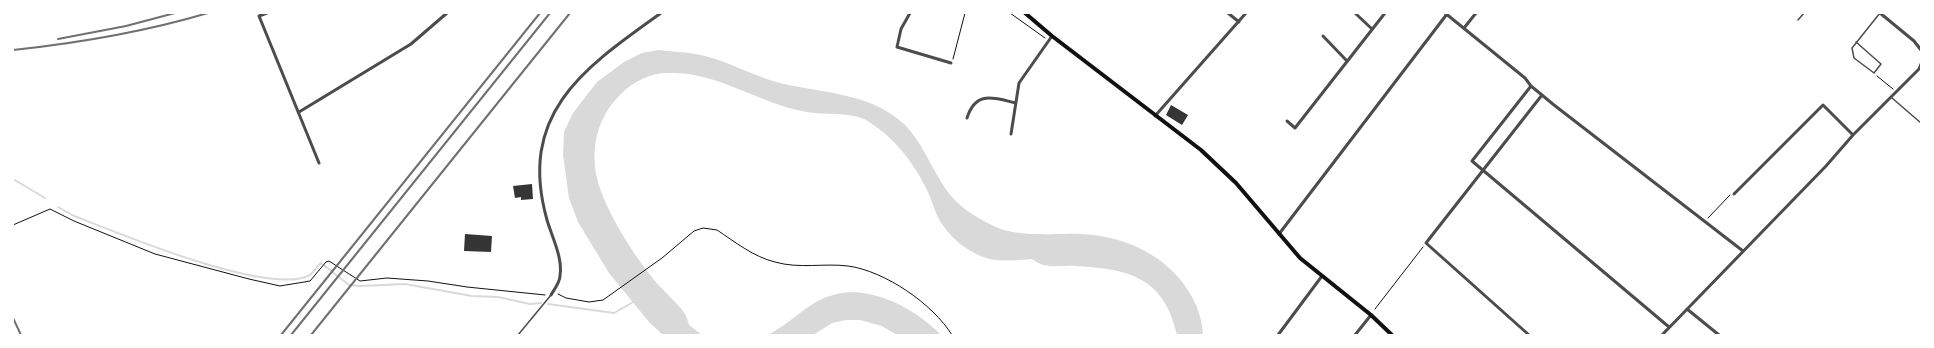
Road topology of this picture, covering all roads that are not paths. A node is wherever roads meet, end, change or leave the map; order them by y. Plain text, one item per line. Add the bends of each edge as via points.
1 (267, 13) edge
2 (447, 13) edge
3 (661, 13) edge
4 (910, 13) edge
5 (1025, 13) edge
6 (1228, 13) edge
7 (1246, 13) edge
8 (1355, 13) edge
9 (1385, 13) edge
10 (1476, 13) edge
11 (1804, 13) edge
12 (1880, 13) edge
13 (1446, 14) edge
14 (1798, 20) dead end
15 (1239, 22) junction
16 (1464, 28) junction
17 (1372, 29) junction
18 (1052, 36) junction
19 (1323, 36) dead end
20 (1856, 42) junction
21 (1921, 50) edge
22 (1347, 61) junction
23 (951, 63) road end
24 (1920, 67) edge
25 (1531, 86) junction
26 (1542, 95) junction
27 (1891, 98) junction
28 (1016, 103) junction
29 (299, 112) junction
30 (968, 118) dead end
31 (1154, 118) junction
32 (1287, 121) dead end
33 (1921, 123) edge
34 (1011, 134) dead end
35 (1853, 135) junction
36 (318, 163) dead end
37 (1483, 170) junction
38 (1734, 194) road end
39 (1279, 234) junction
40 (1743, 251) junction
41 (1322, 276) junction
42 (551, 295) joint
43 (1686, 309) junction
44 (1371, 315) junction
45 (1669, 328) junction
46 (518, 335) edge
47 (1278, 335) edge
48 (1355, 335) edge
49 (1392, 335) edge
50 (1529, 335) edge
51 (1662, 335) edge
52 (1719, 335) edge

1 - 29 street via 260,16
2 - 29 street via 411,44
3 - 42 street via 603,55 569,90 547,129 541,149 540,175 560,277
4 - 23 street via 901,29 897,47
5 - 18 main road
6 - 15 street
7 - 15 street
8 - 17 street
9 - 17 street
10 - 16 street
11 - 14 lane
12 - 20 lane
12 - 21 street
13 - 16 street
13 - 39 street
15 - 31 street
16 - 25 street via 1526,78
17 - 22 street
18 - 28 street via 1019,83
18 - 31 main road via 1110,79
19 - 22 street
20 - 20 lane via 1852,48 1854,58 1874,73 1881,64
22 - 32 street via 1295,128
24 - 27 street
25 - 26 street
25 - 37 street via 1472,161
26 - 37 street
26 - 40 street
27 - 33 lane
27 - 35 street
28 - 30 street via 985,98 973,104
28 - 34 street
29 - 36 street
31 - 39 main road via 1201,150 1236,183
35 - 38 street via 1822,105
35 - 40 street
37 - 45 street
37 - 50 street via 1426,243
39 - 41 main road via 1300,258
40 - 43 street
41 - 44 main road
41 - 47 street
42 - 46 lane
43 - 45 street
43 - 52 street
44 - 48 street
44 - 49 main road
45 - 51 street

